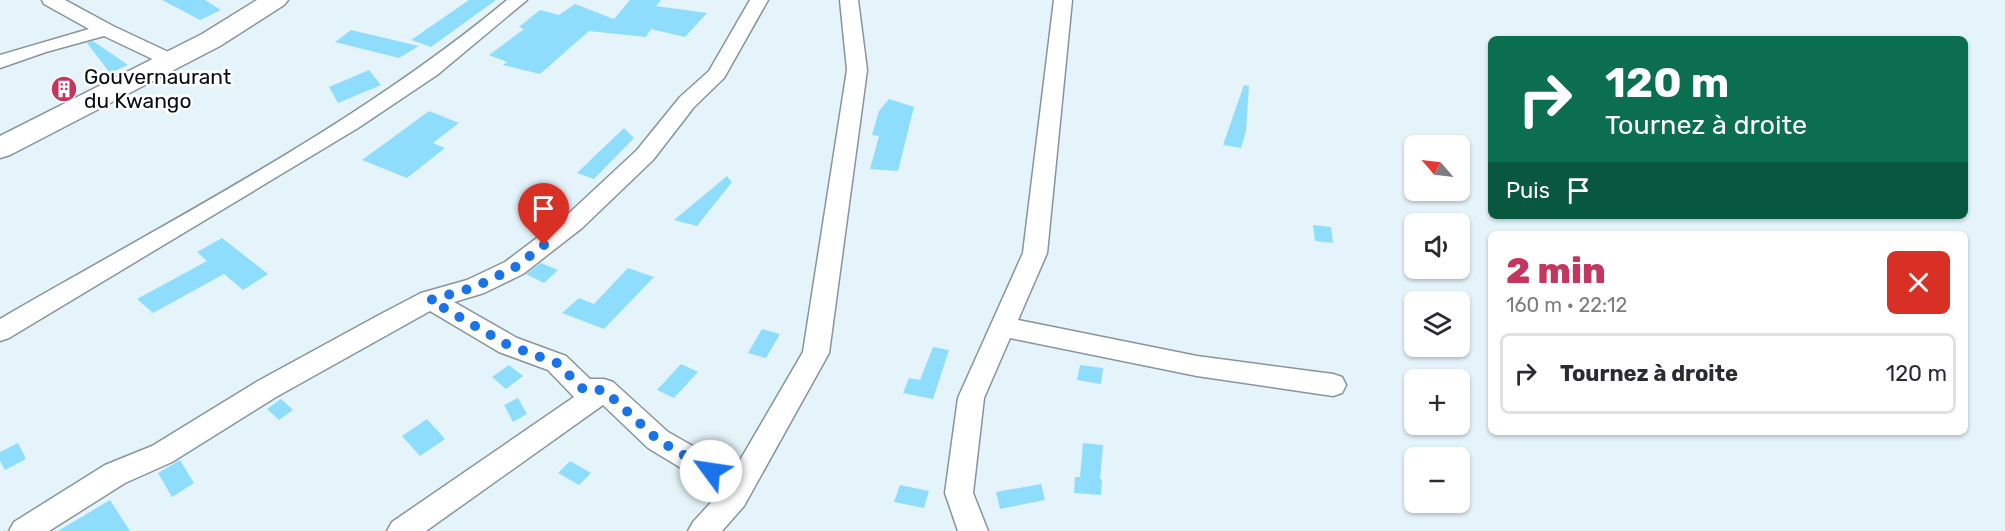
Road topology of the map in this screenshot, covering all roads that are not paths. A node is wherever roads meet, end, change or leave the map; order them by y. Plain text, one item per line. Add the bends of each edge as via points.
1 (51, 0) edge
2 (274, 0) edge
3 (518, 0) edge
4 (759, 0) edge
5 (849, 0) edge
6 (1063, 0) edge
7 (106, 30) junction
8 (172, 61) junction
9 (0, 62) edge
10 (0, 148) edge
11 (430, 300) junction
12 (1002, 327) junction
13 (0, 330) edge
14 (1333, 385) dead end
15 (604, 390) junction
16 (734, 497) junction
17 (24, 531) edge
18 (402, 531) edge
19 (703, 531) edge
20 (973, 531) edge

1 - 7 street
2 - 8 main road
3 - 13 street via 400,91
4 - 11 street via 717,74 687,102 645,154 574,222 514,268 475,287
5 - 16 street via 857,70 816,353
6 - 12 street via 1035,254
7 - 8 street
7 - 9 street
8 - 10 main road
11 - 15 street via 508,345 557,363 584,390
11 - 17 street via 267,389 162,454 115,474
12 - 14 street via 1197,366
12 - 20 street via 972,398 959,493
15 - 16 street via 658,440 711,471
15 - 18 street
16 - 19 street

